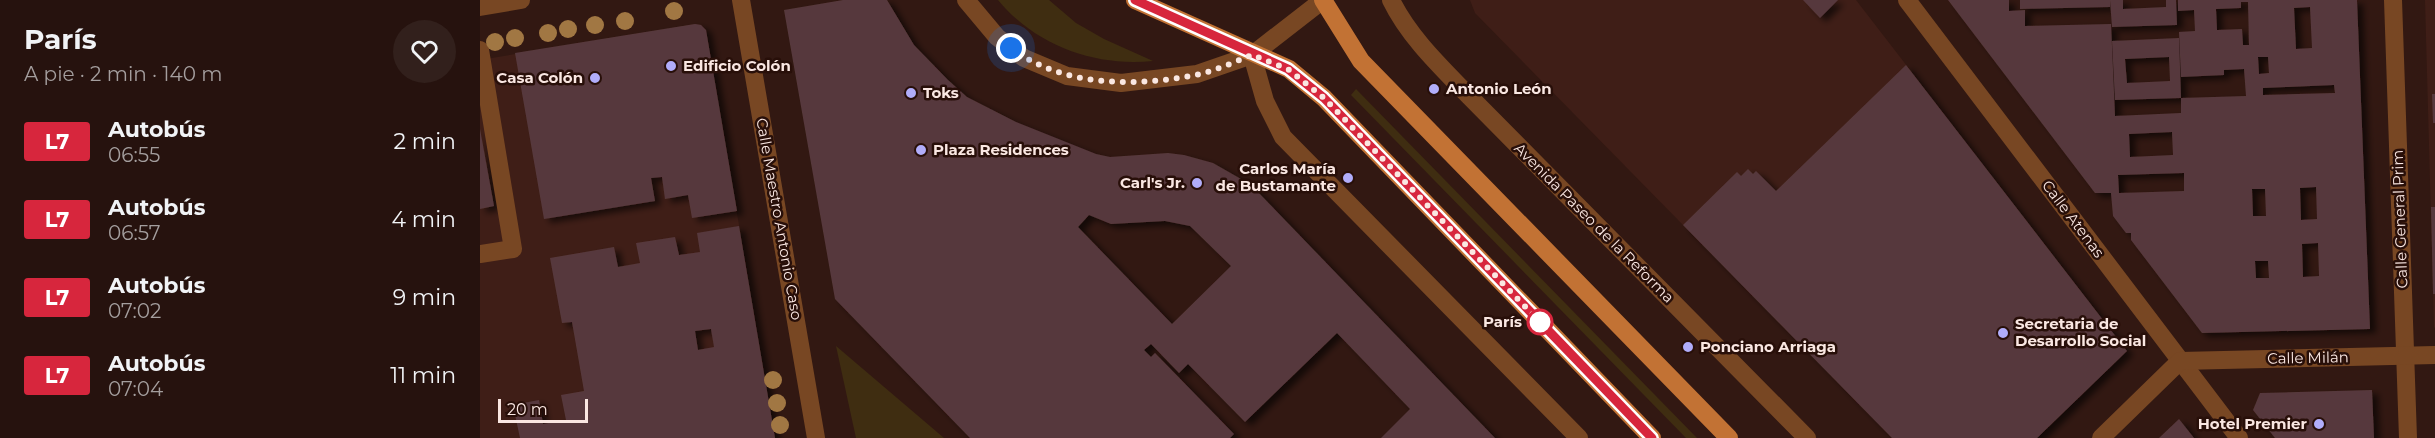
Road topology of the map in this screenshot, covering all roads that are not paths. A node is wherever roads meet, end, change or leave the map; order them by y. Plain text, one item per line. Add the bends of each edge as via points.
1 (521, 0) edge
2 (741, 0) edge
3 (966, 0) edge
4 (1135, 0) edge
5 (1323, 0) edge
6 (1391, 0) edge
7 (1907, 0) edge
8 (2393, 0) edge
9 (480, 7) edge
10 (480, 50) edge
11 (1252, 55) junction
12 (480, 254) edge
13 (2435, 355) edge
14 (2405, 356) junction
15 (2180, 361) junction
16 (816, 438) edge
17 (1579, 438) edge
18 (1652, 438) edge
19 (1729, 438) edge
20 (1807, 438) edge
21 (2101, 438) edge
22 (2239, 438) edge
23 (2408, 438) edge

1 - 9 street
2 - 16 street, Calle Maestro Antonio Caso
3 - 11 street via 997,37 1024,58 1067,76 1120,83 1160,80 1197,74
4 - 11 main road
5 - 11 street
5 - 19 main road via 1367,67
6 - 20 street, Avenida Paseo de la Reforma via 1427,51 1469,96
7 - 15 street, Calle Atenas
8 - 14 street, Calle General Prim
10 - 12 street via 513,249
11 - 17 street via 1265,101 1283,137
11 - 18 main road via 1288,69 1324,98
13 - 14 street, Calle Milán
14 - 15 street, Calle Milán
14 - 23 street, Calle General Prim
15 - 21 street
15 - 22 street, Calle Atenas

